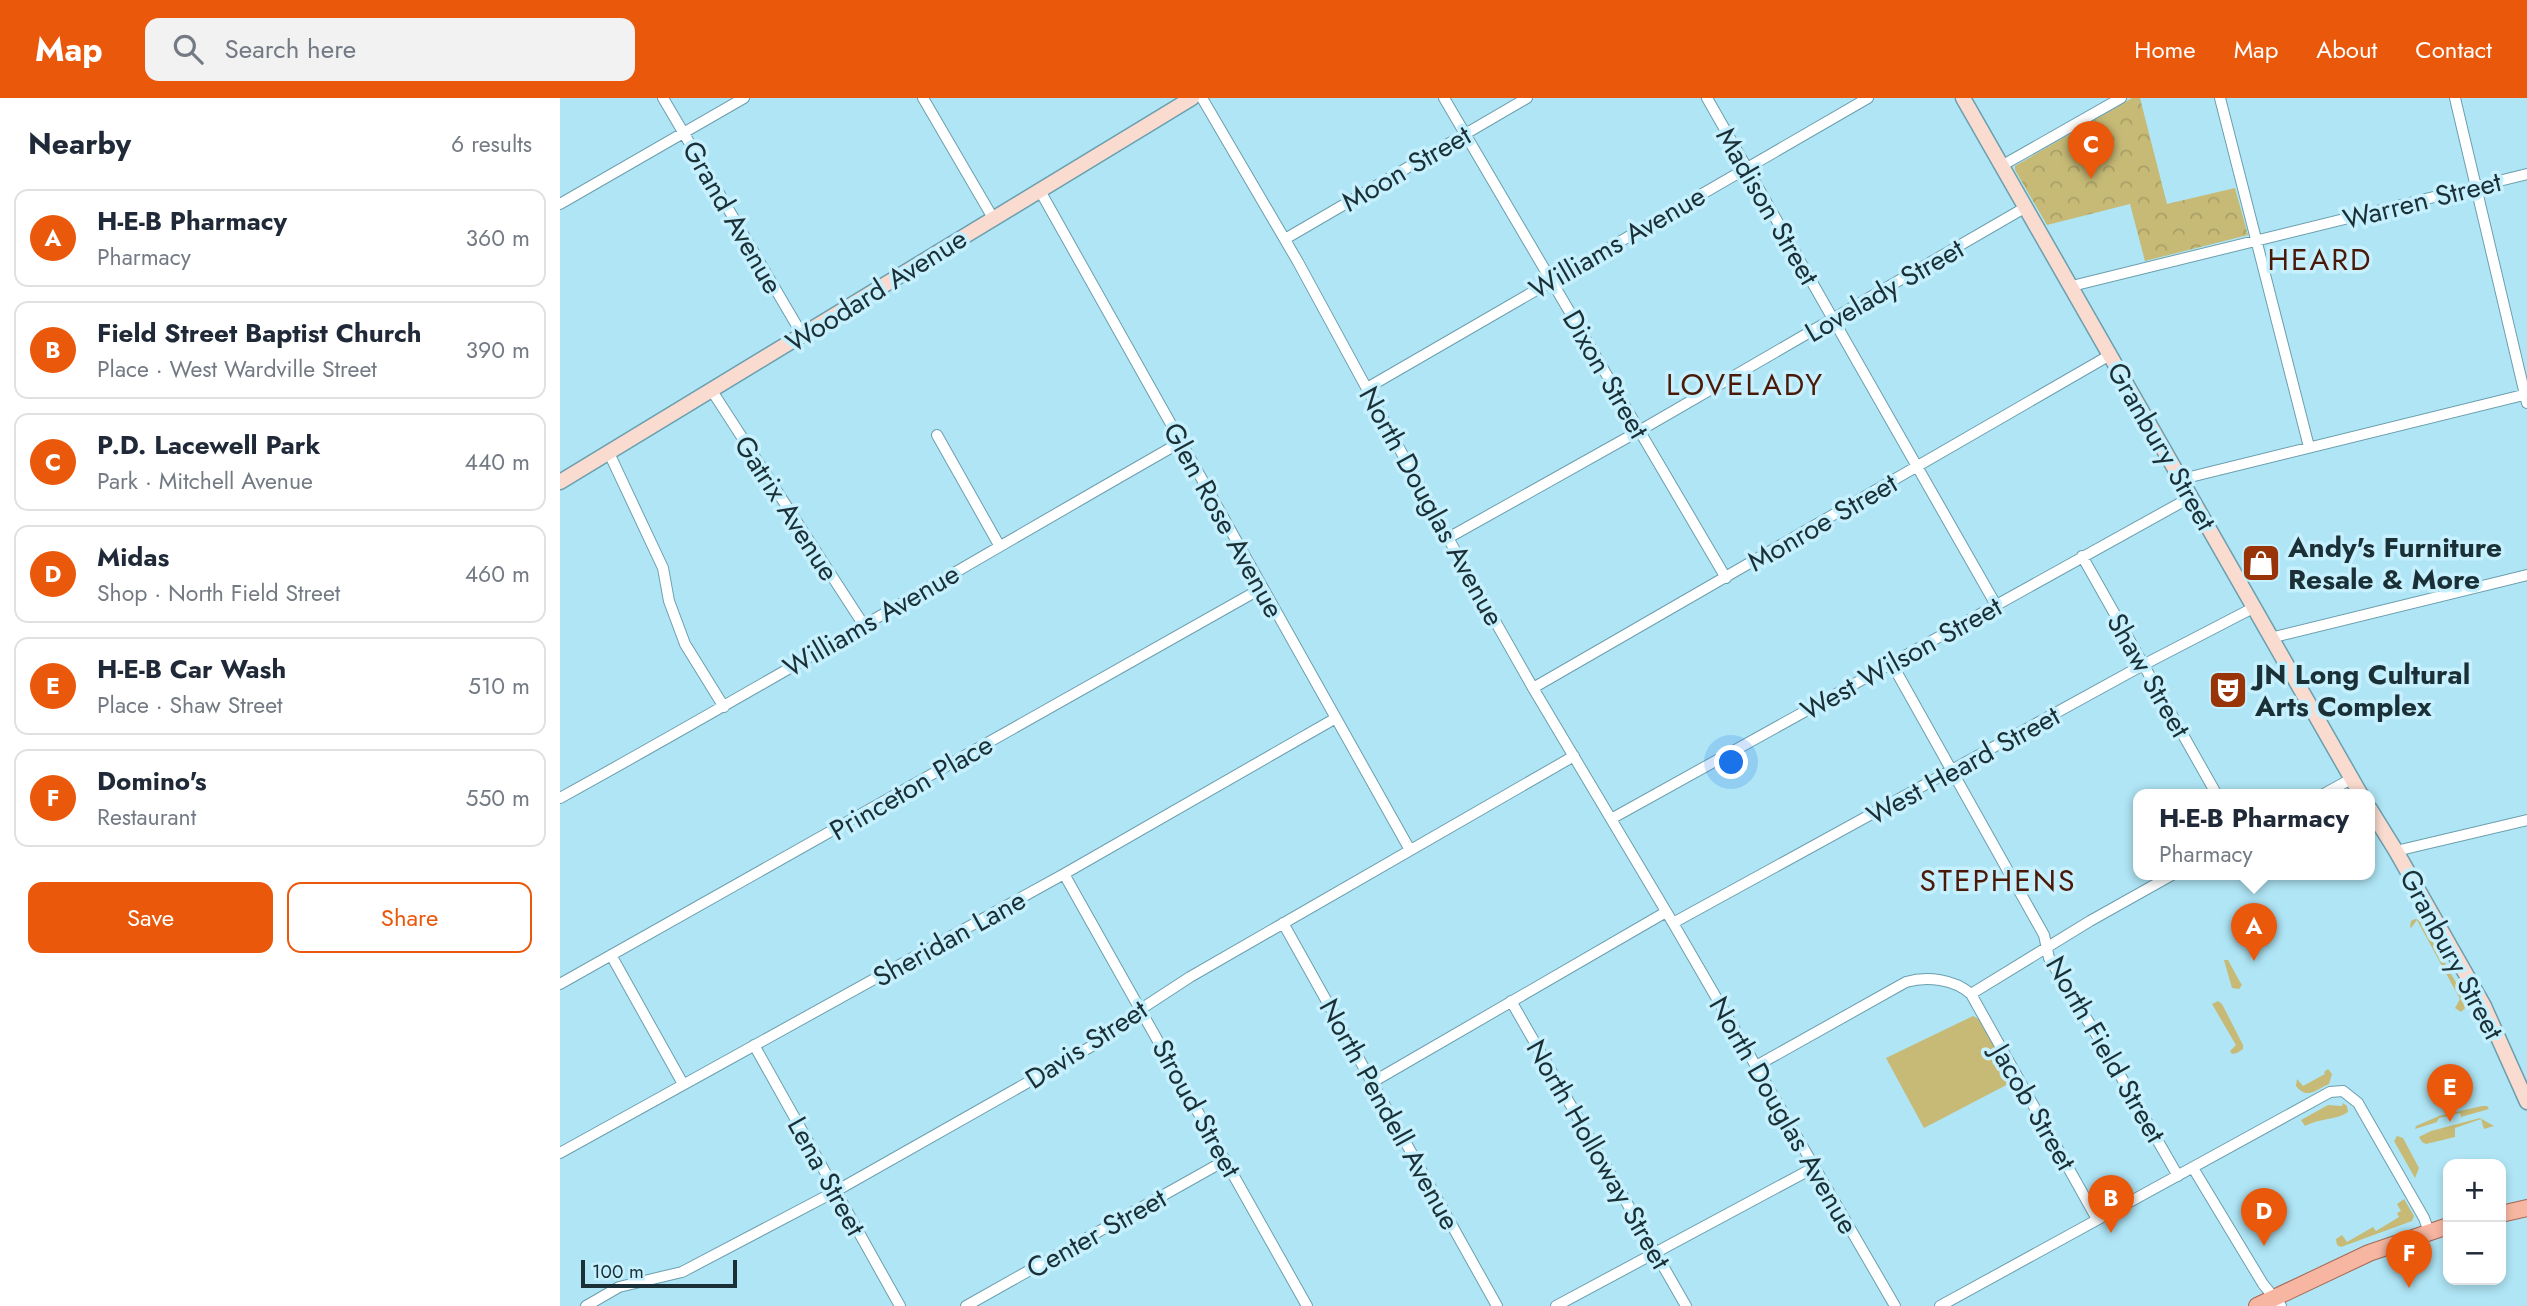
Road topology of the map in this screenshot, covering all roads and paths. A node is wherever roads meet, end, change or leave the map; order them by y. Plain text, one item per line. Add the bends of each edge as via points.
1 (663, 98) edge
2 (744, 98) edge
3 (923, 98) edge
4 (1202, 98) edge
5 (1444, 98) edge
6 (1527, 98) edge
7 (1707, 98) edge
8 (1868, 98) edge
9 (1964, 98) edge
10 (2121, 98) edge
11 (2220, 98) edge
12 (2455, 98) edge
13 (1186, 99) edge
14 (684, 134) junction
15 (1464, 134) junction
16 (2003, 165) junction
17 (1746, 167) junction
18 (2527, 174) edge
19 (2477, 186) junction
20 (1039, 189) junction
21 (560, 204) edge
22 (2026, 207) junction
23 (993, 218) junction
24 (1285, 239) junction
25 (2257, 240) junction
26 (1551, 281) junction
27 (2072, 286) junction
28 (1833, 319) junction
29 (803, 336) junction
30 (2110, 355) junction
31 (1367, 388) junction
32 (712, 391) junction
33 (2526, 397) edge
34 (1639, 431) junction
35 (937, 436) dead end
36 (1181, 442) junction
37 (2309, 447) junction
38 (609, 453) junction
39 (1918, 466) junction
40 (2182, 479) junction
41 (560, 482) edge
42 (2191, 497) junction
43 (1448, 538) junction
44 (999, 545) junction
45 (2082, 556) junction
46 (2527, 575) edge
47 (1726, 578) junction
48 (1262, 588) junction
49 (1996, 606) junction
50 (2253, 608) junction
51 (863, 624) junction
52 (2270, 638) junction
53 (1892, 664) junction
54 (2143, 665) junction
55 (1533, 688) junction
56 (724, 707) junction
57 (1336, 718) junction
58 (1574, 756) junction
59 (1952, 772) junction
60 (2350, 779) junction
61 (2214, 789) edge
62 (2332, 789) edge
63 (2357, 789) edge
64 (560, 798) edge
65 (2375, 817) edge
66 (1611, 819) junction
67 (2527, 820) edge
68 (1410, 850) junction
69 (2396, 851) junction
70 (1064, 874) junction
71 (2163, 880) edge
72 (1666, 912) junction
73 (1283, 923) junction
74 (1673, 923) junction
75 (2048, 947) junction
76 (611, 955) junction
77 (560, 984) edge
78 (1971, 994) junction
79 (1511, 1001) junction
80 (1141, 1009) junction
81 (754, 1045) junction
82 (1756, 1066) junction
83 (2522, 1078) edge
84 (1371, 1083) junction
85 (683, 1084) junction
86 (2527, 1102) edge
87 (560, 1153) edge
88 (1226, 1160) junction
89 (1815, 1167) junction
90 (2193, 1168) junction
91 (2178, 1176) junction
92 (836, 1191) junction
93 (2527, 1208) edge
94 (2506, 1213) edge
95 (2097, 1219) junction
96 (2443, 1228) edge
97 (2429, 1232) junction
98 (1655, 1253) junction
99 (2278, 1301) edge
100 (1305, 1305) edge
101 (586, 1306) edge
102 (900, 1306) edge
103 (966, 1306) edge
104 (1497, 1306) edge
105 (1556, 1306) edge
106 (1686, 1306) edge
107 (1895, 1306) edge
108 (1940, 1306) edge
109 (2257, 1306) edge

1 - 14 street, Grand Avenue
2 - 14 street
3 - 23 street
4 - 24 street, North Douglas Avenue
5 - 15 street, Dixon Street
6 - 15 street, Moon Street
7 - 17 street, Madison Street
8 - 17 street, Williams Avenue
9 - 16 street, Granbury Street
10 - 16 street
11 - 25 street
12 - 19 street
13 - 20 street, Woodard Avenue
14 - 21 street
14 - 29 street, Grand Avenue
15 - 24 street, Moon Street
15 - 26 street, Dixon Street
16 - 22 street, Granbury Street
17 - 26 street, Williams Avenue
17 - 28 street, Madison Street
18 - 19 street, Warren Street
19 - 25 street, Warren Street
19 - 33 street
20 - 23 street, Woodard Avenue
20 - 36 street, Glen Rose Avenue
22 - 27 street, Granbury Street
22 - 28 street, Lovelady Street
23 - 29 street, Woodard Avenue
24 - 31 street, North Douglas Avenue
25 - 27 street, Warren Street
25 - 37 street
26 - 31 street, Williams Avenue
26 - 34 street, Dixon Street
27 - 30 street, Granbury Street
28 - 34 street, Lovelady Street
28 - 39 street, Madison Street
29 - 32 street, Woodard Avenue
30 - 39 street, Monroe Street
30 - 40 street, Granbury Street
31 - 43 street, North Douglas Avenue
32 - 38 street, Woodard Avenue
32 - 51 street, Gatrix Avenue
33 - 37 street
34 - 43 street, Lovelady Street
34 - 47 street, Dixon Street
35 - 44 street
36 - 44 street, Williams Avenue
36 - 48 street, Glen Rose Avenue
37 - 40 street
38 - 41 street, Woodard Avenue
38 - 56 street via 663,568 685,645
39 - 47 street, Monroe Street
39 - 49 street, Madison Street
40 - 42 street, Granbury Street
42 - 45 street, West Wilson Street
42 - 50 street, Granbury Street
43 - 55 street, North Douglas Avenue
44 - 51 street, Williams Avenue
45 - 49 street, West Wilson Street
45 - 54 street, Shaw Street
46 - 52 street
47 - 55 street, Monroe Street
48 - 57 street, Glen Rose Avenue
48 - 76 street, Princeton Place
49 - 53 street, West Wilson Street
50 - 52 street, Granbury Street
50 - 54 street, West Heard Street
51 - 56 street, Williams Avenue
52 - 60 street, Granbury Street
53 - 59 street, North Field Street
53 - 66 street, West Wilson Street
54 - 59 street, West Heard Street
54 - 61 street, Shaw Street
55 - 58 street, North Douglas Avenue
56 - 64 street, Williams Avenue
57 - 68 street, Glen Rose Avenue
57 - 70 street, Sheridan Lane
58 - 66 street, North Douglas Avenue
58 - 68 street, Davis Street
59 - 74 street, West Heard Street
59 - 75 street, North Field Street
60 - 62 street
60 - 63 street, Granbury Street
65 - 69 street, Granbury Street
66 - 72 street, North Douglas Avenue
67 - 69 street
68 - 73 street, Davis Street
69 - 83 street, Granbury Street
70 - 80 street, Stroud Street
70 - 81 street, Sheridan Lane
71 - 75 street
72 - 74 street, North Douglas Avenue
72 - 79 street
73 - 80 street, Davis Street
73 - 84 street, North Pendell Avenue
74 - 82 street, North Douglas Avenue
75 - 78 street
75 - 91 street, North Field Street via 2049,958
76 - 77 street, Princeton Place
76 - 85 street
78 - 82 street via 1933,979 1906,982
78 - 95 street, Jacob Street
79 - 84 street
79 - 98 street, North Holloway Street
80 - 88 street, Stroud Street
80 - 92 street, Davis Street via 1099,1042
81 - 85 street, Sheridan Lane
81 - 92 street, Lena Street
82 - 89 street, North Douglas Avenue
83 - 86 street, Granbury Street
84 - 104 street, North Pendell Avenue
85 - 87 street, Sheridan Lane
88 - 100 street, Stroud Street
88 - 103 street, Center Street
89 - 98 street
89 - 107 street, North Douglas Avenue
90 - 91 street
90 - 97 street via 2330,1092 2343,1091 2358,1102
90 - 99 street, North Field Street
91 - 95 street
92 - 101 street, Davis Street via 682,1272 619,1287
92 - 102 street, Lena Street
93 - 94 main road
95 - 108 street
96 - 97 main road
97 - 99 main road via 2360,1256
98 - 105 street
98 - 106 street, North Holloway Street
99 - 109 main road

